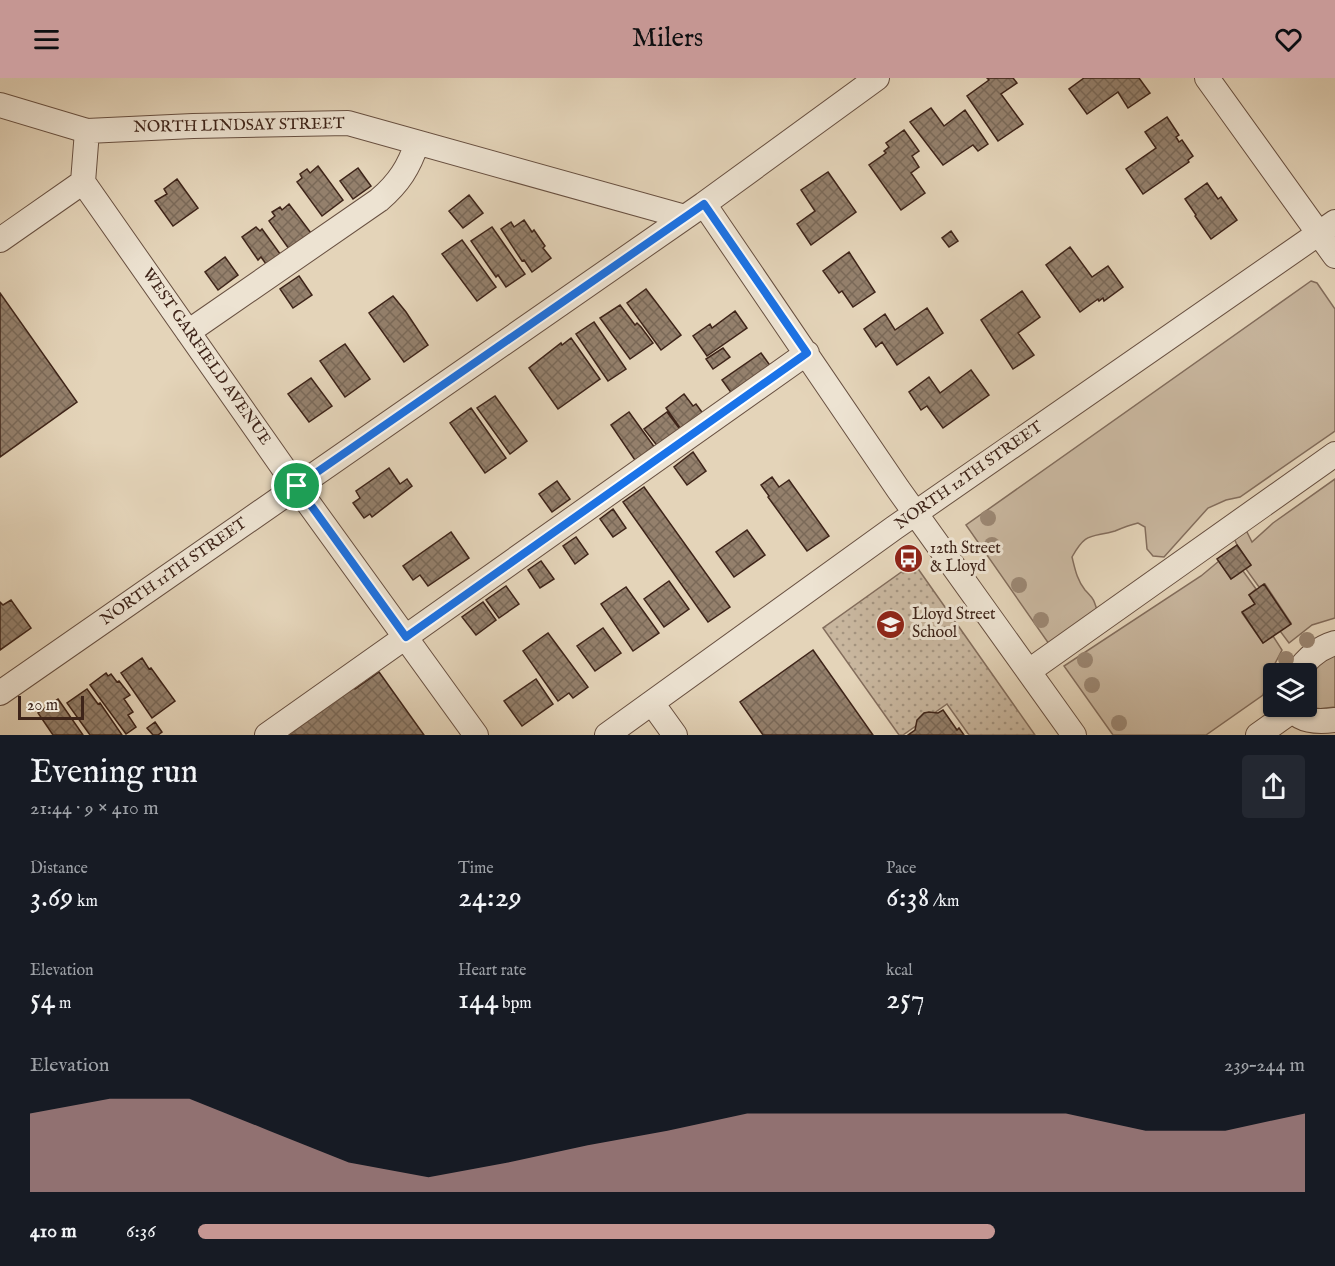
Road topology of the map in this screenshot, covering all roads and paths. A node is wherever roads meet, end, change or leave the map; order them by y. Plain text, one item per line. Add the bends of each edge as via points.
1 (877, 78) edge
2 (1207, 78) edge
3 (0, 105) edge
4 (87, 131) junction
5 (417, 143) junction
6 (83, 182) junction
7 (694, 210) junction
8 (1327, 227) edge
9 (0, 240) edge
10 (1335, 256) edge
11 (188, 332) junction
12 (807, 353) junction
13 (1335, 454) edge
14 (297, 486) junction
15 (916, 513) junction
16 (406, 637) junction
17 (1335, 643) edge
18 (1303, 663) edge
19 (1029, 671) junction
20 (0, 693) edge
21 (652, 703) junction
22 (1282, 717) edge
23 (1302, 717) edge
24 (1335, 720) edge
25 (267, 735) edge
26 (476, 735) edge
27 (607, 735) edge
28 (675, 735) edge
29 (1074, 735) edge
30 (1258, 735) edge

1 - 7 street, NORTH 11TH STREET
2 - 8 street
3 - 4 street, NORTH LINDSAY STREET
4 - 5 street, NORTH LINDSAY STREET via 348,123
4 - 6 street
5 - 7 street, NORTH LINDSAY STREET
5 - 11 street via 411,163 379,200
6 - 9 street
6 - 11 street, WEST GARFIELD AVENUE
7 - 12 street
7 - 14 street, NORTH 11TH STREET
8 - 10 street
8 - 15 street, NORTH 12TH STREET
11 - 14 street, WEST GARFIELD AVENUE
12 - 15 street
12 - 16 street
13 - 19 street
14 - 16 street, WEST GARFIELD AVENUE
14 - 20 street, NORTH 11TH STREET
15 - 19 street
15 - 21 street, NORTH 12TH STREET
16 - 25 street
16 - 26 street, WEST GARFIELD AVENUE
17 - 18 street
19 - 29 street
21 - 27 street, NORTH 12TH STREET
21 - 28 street
22 - 30 street
23 - 24 street via 1321,722

